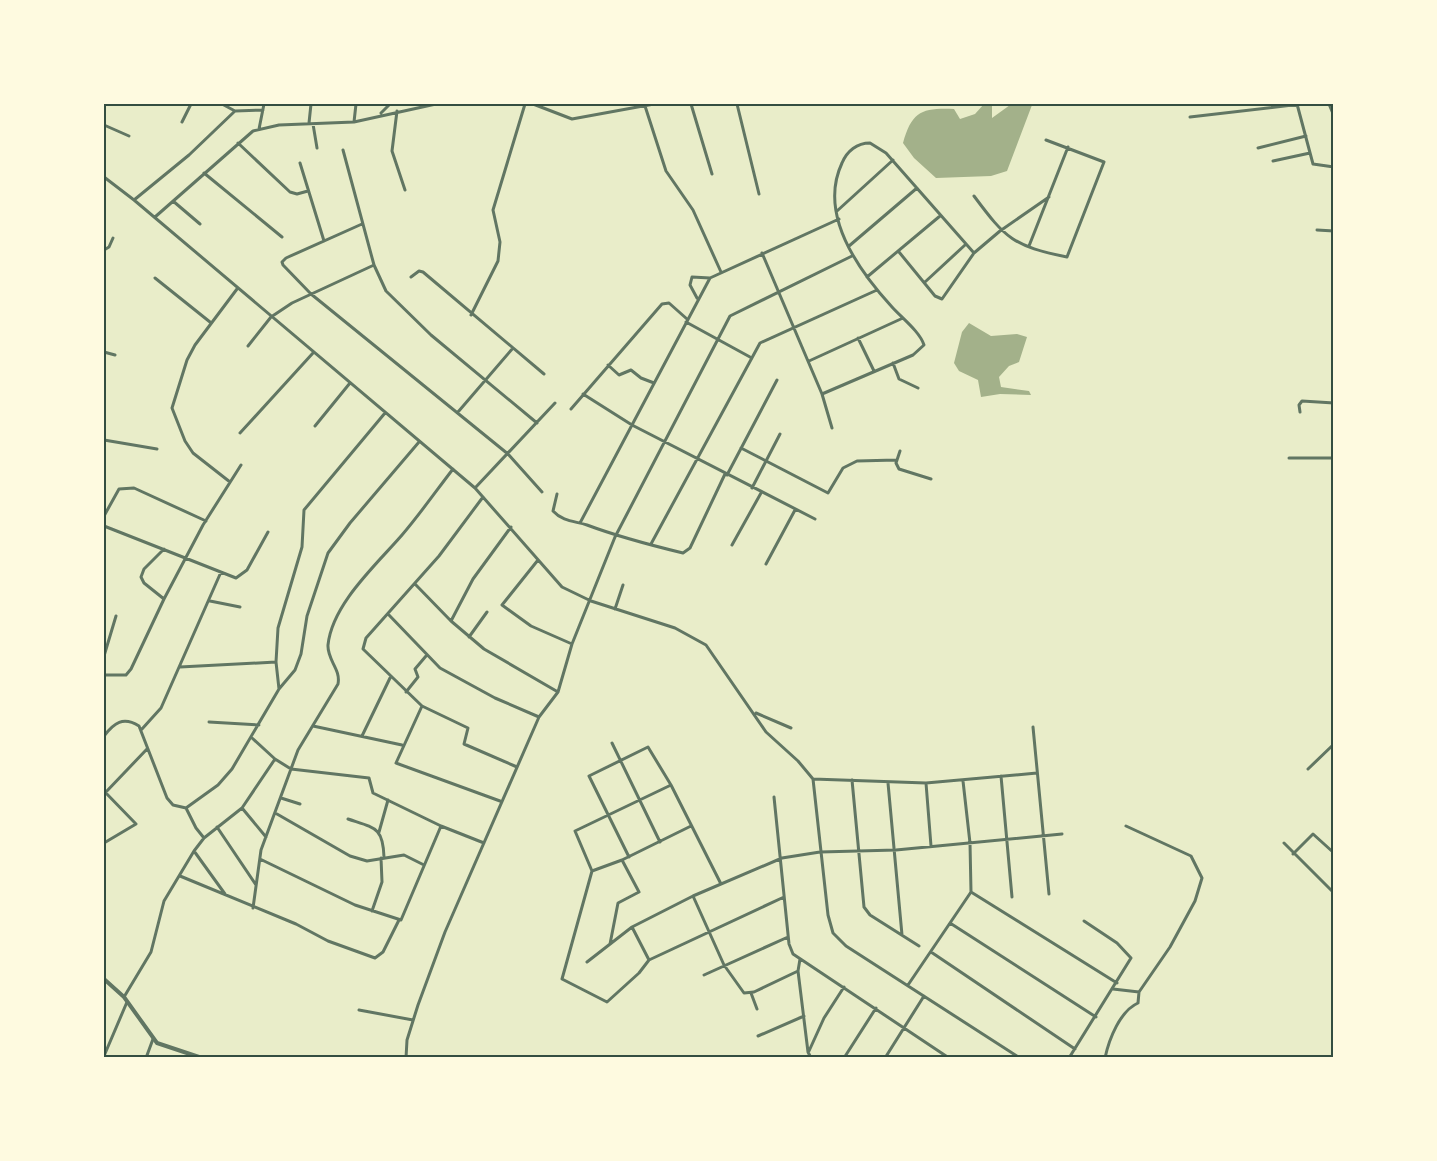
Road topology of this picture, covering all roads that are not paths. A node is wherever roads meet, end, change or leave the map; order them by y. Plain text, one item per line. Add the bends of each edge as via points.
1 (191, 104) edge
2 (222, 104) edge
3 (264, 104) edge
4 (310, 104) edge
5 (356, 104) edge
6 (390, 104) edge
7 (436, 104) edge
8 (525, 104) edge
9 (533, 104) edge
10 (654, 104) edge
11 (691, 104) edge
12 (737, 104) edge
13 (1298, 104) edge
14 (1329, 104) edge
15 (645, 106) junction
16 (263, 110) junction
17 (235, 111) junction
18 (396, 111) junction
19 (381, 114) junction
20 (1334, 116) edge
21 (1190, 117) dead end
22 (182, 122) dead end
23 (354, 122) junction
24 (311, 123) junction
25 (104, 125) edge
26 (259, 129) junction
27 (129, 136) dead end
28 (1307, 136) junction
29 (1046, 140) dead end
30 (237, 144) junction
31 (1068, 147) junction
32 (316, 148) dead end
33 (1258, 148) dead end
34 (344, 150) dead end
35 (1310, 153) junction
36 (893, 160) junction
37 (1273, 161) dead end
38 (300, 163) dead end
39 (1334, 167) edge
40 (204, 173) junction
41 (712, 174) dead end
42 (104, 177) edge
43 (917, 188) junction
44 (405, 190) dead end
45 (308, 191) junction
46 (759, 194) dead end
47 (974, 196) dead end
48 (1049, 196) junction
49 (134, 200) junction
50 (173, 201) junction
51 (837, 211) junction
52 (940, 216) junction
53 (154, 218) junction
54 (839, 219) junction
55 (200, 224) dead end
56 (362, 224) junction
57 (1317, 230) dead end
58 (1000, 231) junction
59 (1334, 231) edge
60 (282, 237) dead end
61 (113, 238) dead end
62 (324, 242) junction
63 (964, 245) junction
64 (849, 246) junction
65 (1028, 247) junction
66 (104, 250) edge
67 (899, 252) junction
68 (762, 253) junction
69 (974, 254) junction
70 (852, 256) junction
71 (374, 265) junction
72 (721, 272) junction
73 (411, 277) dead end
74 (867, 277) junction
75 (155, 278) dead end
76 (710, 278) junction
77 (925, 282) junction
78 (237, 289) junction
79 (877, 290) junction
80 (778, 293) junction
81 (311, 294) junction
82 (697, 298) junction
83 (471, 315) junction
84 (271, 317) junction
85 (903, 318) junction
86 (686, 320) junction
87 (210, 322) junction
88 (794, 328) junction
89 (858, 338) junction
90 (719, 339) junction
91 (248, 346) dead end
92 (513, 348) junction
93 (104, 352) edge
94 (313, 353) junction
95 (115, 356) dead end
96 (750, 357) junction
97 (809, 361) junction
98 (893, 363) junction
99 (608, 365) junction
100 (874, 370) junction
101 (544, 374) dead end
102 (777, 380) dead end
103 (487, 381) junction
104 (350, 383) junction
105 (654, 383) junction
106 (918, 388) dead end
107 (583, 394) junction
108 (822, 394) junction
109 (555, 403) dead end
110 (1334, 403) edge
111 (571, 409) dead end
112 (458, 412) junction
113 (1300, 412) dead end
114 (385, 413) junction
115 (537, 423) junction
116 (632, 425) junction
117 (315, 426) dead end
118 (832, 428) dead end
119 (240, 433) dead end
120 (780, 434) dead end
121 (104, 440) edge
122 (419, 442) junction
123 (664, 442) junction
124 (741, 448) junction
125 (157, 449) dead end
126 (900, 451) dead end
127 (508, 454) junction
128 (1289, 458) dead end
129 (1334, 458) edge
130 (697, 459) junction
131 (896, 460) junction
132 (766, 461) junction
133 (240, 465) dead end
134 (453, 469) junction
135 (726, 475) junction
136 (931, 480) dead end
137 (230, 482) junction
138 (475, 488) junction
139 (752, 488) junction
140 (542, 492) dead end
141 (762, 493) junction
142 (557, 494) dead end
143 (483, 497) junction
144 (795, 510) junction
145 (104, 516) edge
146 (814, 519) dead end
147 (206, 521) junction
148 (580, 523) junction
149 (104, 526) edge
150 (512, 526) junction
151 (268, 532) dead end
152 (615, 537) junction
153 (651, 544) junction
154 (732, 545) dead end
155 (165, 549) junction
156 (186, 557) junction
157 (538, 560) junction
158 (766, 564) dead end
159 (221, 572) junction
160 (416, 584) junction
161 (623, 585) dead end
162 (164, 599) junction
163 (210, 601) junction
164 (591, 601) junction
165 (240, 606) dead end
166 (615, 609) junction
167 (487, 612) dead end
168 (388, 614) junction
169 (116, 616) dead end
170 (451, 621) junction
171 (469, 637) junction
172 (572, 644) junction
173 (104, 656) edge
174 (426, 656) junction
175 (276, 662) junction
176 (180, 667) junction
177 (104, 675) edge
178 (390, 678) junction
179 (279, 689) junction
180 (406, 692) junction
181 (558, 692) junction
182 (422, 706) junction
183 (754, 712) junction
184 (538, 717) junction
185 (209, 722) dead end
186 (259, 725) junction
187 (313, 726) junction
188 (791, 728) dead end
189 (1033, 728) dead end
190 (142, 729) junction
191 (104, 736) edge
192 (362, 736) junction
193 (251, 738) junction
194 (612, 743) dead end
195 (1334, 744) edge
196 (402, 746) junction
197 (147, 748) junction
198 (275, 759) junction
199 (620, 759) junction
200 (517, 766) junction
201 (291, 769) junction
202 (1308, 769) dead end
203 (1037, 773) junction
204 (1001, 776) junction
205 (813, 779) junction
206 (852, 780) junction
207 (963, 781) junction
208 (888, 783) junction
209 (926, 783) junction
210 (671, 785) junction
211 (104, 792) edge
212 (774, 797) dead end
213 (281, 798) junction
214 (388, 800) junction
215 (639, 800) junction
216 (500, 801) junction
217 (300, 804) dead end
218 (186, 808) junction
219 (242, 808) junction
220 (276, 814) junction
221 (608, 815) junction
222 (348, 819) dead end
223 (441, 826) junction
224 (692, 826) junction
225 (1126, 826) dead end
226 (217, 827) junction
227 (379, 832) junction
228 (1062, 834) dead end
229 (266, 837) junction
230 (1042, 837) junction
231 (204, 838) junction
232 (1007, 839) junction
233 (660, 842) junction
234 (104, 843) edge
235 (484, 843) junction
236 (970, 843) junction
237 (1284, 843) dead end
238 (931, 846) junction
239 (896, 850) junction
240 (194, 851) junction
241 (860, 851) junction
242 (820, 852) junction
243 (1334, 853) edge
244 (1293, 854) junction
245 (629, 856) junction
246 (382, 858) junction
247 (782, 858) junction
248 (259, 859) junction
249 (622, 860) junction
250 (424, 865) junction
251 (592, 871) junction
252 (179, 876) junction
253 (721, 884) junction
254 (257, 887) junction
255 (971, 892) junction
256 (1334, 893) edge
257 (1049, 894) dead end
258 (226, 896) junction
259 (693, 896) junction
260 (784, 897) junction
261 (1012, 897) dead end
262 (253, 908) junction
263 (372, 911) junction
264 (399, 920) junction
265 (1084, 921) dead end
266 (950, 923) junction
267 (632, 927) junction
268 (709, 933) junction
269 (902, 935) junction
270 (788, 937) junction
271 (610, 944) junction
272 (920, 946) dead end
273 (931, 952) junction
274 (798, 958) junction
275 (649, 960) junction
276 (587, 962) dead end
277 (724, 965) junction
278 (798, 971) junction
279 (704, 975) dead end
280 (104, 979) edge
281 (1117, 983) junction
282 (908, 985) junction
283 (843, 987) junction
284 (1113, 989) junction
285 (1139, 992) junction
286 (751, 993) junction
287 (924, 995) junction
288 (124, 996) junction
289 (127, 1002) junction
290 (876, 1008) junction
291 (757, 1009) dead end
292 (359, 1010) dead end
293 (804, 1016) junction
294 (1096, 1017) junction
295 (414, 1020) junction
296 (904, 1028) junction
297 (758, 1036) dead end
298 (153, 1039) junction
299 (1075, 1049) junction
300 (808, 1052) junction
301 (104, 1056) edge
302 (146, 1058) edge
303 (202, 1058) edge
304 (406, 1058) edge
305 (811, 1058) edge
306 (844, 1058) edge
307 (885, 1058) edge
308 (949, 1058) edge
309 (1020, 1058) edge
310 (1069, 1058) edge
311 (1105, 1058) edge

1 - 22 street
2 - 17 street
3 - 16 street
4 - 24 street
5 - 23 street
6 - 19 street
7 - 18 street
8 - 83 street via 493,210 500,242 494,271
9 - 15 street via 572,119
10 - 15 street
11 - 41 street
12 - 46 street
13 - 21 street
13 - 28 street
14 - 20 street
15 - 72 street via 666,171 693,210
16 - 17 street
16 - 26 street
17 - 49 street
18 - 19 street
18 - 44 street via 392,151
19 - 23 street
23 - 24 street
24 - 26 street
24 - 32 street
25 - 27 street
26 - 30 street
28 - 33 street
28 - 35 street
29 - 31 street
30 - 40 street
30 - 45 street via 290,192
31 - 48 street
31 - 65 street via 1104,162 1068,255
34 - 56 street
35 - 37 street
35 - 39 street via 1314,166
36 - 43 street
36 - 51 street
36 - 51 street via 870,143 850,151 837,178
38 - 45 street
40 - 50 street
40 - 60 street
42 - 49 street
43 - 52 street
43 - 64 street
45 - 62 street
47 - 58 street
48 - 58 street
48 - 65 street
49 - 53 street
50 - 53 street
50 - 55 street
51 - 54 street
52 - 63 street
52 - 67 street
53 - 78 street
54 - 64 street
54 - 68 street
56 - 62 street
56 - 71 street
57 - 59 street
58 - 65 street
58 - 69 street
61 - 66 street
62 - 81 street via 282,262
63 - 69 street
63 - 77 street
64 - 70 street
67 - 74 street
67 - 77 street
68 - 72 street
68 - 80 street
69 - 77 street via 942,299
70 - 74 street
70 - 80 street
71 - 81 street
71 - 103 street via 395,303
72 - 76 street
73 - 83 street via 423,272
74 - 79 street
75 - 87 street
76 - 82 street
76 - 82 street via 690,278
78 - 84 street
78 - 87 street
79 - 85 street
79 - 88 street
80 - 88 street
80 - 90 street via 732,313
81 - 84 street
81 - 112 street
82 - 86 street
83 - 92 street
84 - 91 street
84 - 94 street
85 - 89 street
85 - 98 street via 924,345 917,353
86 - 90 street
86 - 99 street via 669,303 664,303
86 - 105 street
87 - 137 street via 187,360 172,408 193,453
88 - 96 street via 766,338
88 - 97 street
89 - 97 street
89 - 100 street
90 - 96 street
90 - 123 street
92 - 101 street
92 - 103 street
93 - 95 street
94 - 104 street
94 - 119 street
96 - 130 street
97 - 108 street
98 - 100 street
98 - 106 street via 898,379
99 - 105 street via 619,375 631,370
99 - 107 street
100 - 108 street
102 - 124 street
103 - 112 street
103 - 115 street
104 - 114 street
104 - 117 street
105 - 116 street
107 - 111 street
107 - 116 street
108 - 118 street
109 - 115 street
110 - 113 street via 1302,401
112 - 127 street
114 - 122 street
114 - 175 street via 304,510 302,546 278,628
115 - 127 street
116 - 123 street
116 - 148 street
120 - 132 street
121 - 125 street
122 - 134 street
122 - 179 street via 328,553 307,616 298,662
123 - 130 street
123 - 152 street
124 - 132 street
124 - 135 street
126 - 131 street
127 - 138 street
127 - 140 street
128 - 129 street
130 - 135 street
130 - 153 street
131 - 132 street via 857,461 843,468 828,493
131 - 136 street via 898,469
132 - 139 street
133 - 137 street
134 - 138 street
134 - 187 street via 401,536 360,580 334,626 328,646 338,672 338,684
135 - 139 street
135 - 153 street via 687,551
137 - 147 street
138 - 143 street
139 - 141 street
141 - 144 street
141 - 154 street
142 - 148 street via 553,511
143 - 150 street
143 - 160 street
144 - 146 street
144 - 158 street
145 - 147 street via 119,489 125,487
147 - 156 street
148 - 152 street
149 - 155 street
150 - 157 street
150 - 170 street via 473,579
151 - 159 street via 243,576 236,578
152 - 153 street
152 - 164 street
155 - 156 street
155 - 162 street via 141,577
156 - 159 street
156 - 162 street
157 - 164 street via 562,587
157 - 172 street via 502,605 513,616
159 - 163 street
160 - 168 street
160 - 170 street
161 - 166 street
162 - 177 street via 129,672
163 - 165 street
163 - 176 street
164 - 166 street
164 - 172 street
166 - 183 street via 675,628 706,645
167 - 171 street
168 - 174 street
168 - 178 street via 366,638 363,649
169 - 173 street
170 - 171 street
171 - 181 street via 493,656
172 - 181 street
174 - 180 street
174 - 184 street via 446,672
175 - 176 street
175 - 179 street
176 - 190 street via 161,708
178 - 180 street
178 - 192 street
179 - 186 street
180 - 182 street
181 - 184 street
182 - 196 street
182 - 200 street via 468,728 464,739 467,746
183 - 188 street
183 - 205 street via 766,732
184 - 200 street
185 - 186 street
186 - 193 street
187 - 192 street
187 - 201 street
189 - 203 street
190 - 191 street via 122,720
190 - 197 street
192 - 196 street
193 - 198 street
193 - 218 street via 218,785
194 - 199 street
195 - 202 street
196 - 216 street via 396,763
197 - 211 street
197 - 218 street via 167,798
198 - 201 street
198 - 219 street
199 - 210 street via 650,748
199 - 215 street
199 - 221 street via 589,776
200 - 216 street
201 - 213 street
201 - 214 street via 369,778 372,792
203 - 204 street
203 - 230 street
204 - 207 street
204 - 232 street
205 - 206 street
205 - 242 street
206 - 208 street
206 - 241 street
207 - 209 street
207 - 236 street
208 - 209 street
208 - 239 street
209 - 238 street
210 - 215 street
210 - 224 street
211 - 234 street via 135,825
212 - 247 street
213 - 217 street
213 - 220 street
214 - 223 street
214 - 227 street
215 - 221 street
215 - 233 street
216 - 235 street
218 - 231 street
219 - 226 street
219 - 229 street
220 - 229 street
220 - 246 street via 350,856 367,861
221 - 245 street
221 - 251 street via 574,832
222 - 227 street
223 - 235 street
223 - 250 street
224 - 233 street
224 - 253 street
225 - 285 street via 1191,856 1202,878 1195,901 1170,947
226 - 231 street
226 - 254 street
227 - 246 street via 383,838
228 - 230 street
229 - 248 street
230 - 232 street
230 - 257 street
231 - 240 street
232 - 236 street
232 - 261 street
233 - 245 street
235 - 295 street via 445,932
236 - 238 street
236 - 255 street
237 - 244 street
238 - 239 street
239 - 241 street
239 - 269 street
240 - 252 street
240 - 258 street
241 - 242 street
241 - 269 street via 866,911
242 - 247 street
242 - 282 street via 833,933 846,946
243 - 244 street via 1312,834
244 - 256 street
245 - 249 street
246 - 250 street via 404,855
246 - 263 street via 382,882
247 - 253 street
247 - 260 street
248 - 254 street
248 - 263 street
249 - 251 street
249 - 271 street via 639,892 618,903
250 - 264 street via 405,916
251 - 275 street via 562,977 564,982 607,1002
252 - 258 street
252 - 288 street via 164,901 152,952
253 - 259 street
254 - 262 street
255 - 266 street
255 - 281 street
258 - 262 street
259 - 267 street
259 - 268 street
260 - 268 street
260 - 270 street
262 - 264 street via 375,958 383,952
263 - 264 street
265 - 281 street via 1126,950 1131,958
266 - 273 street
266 - 294 street
267 - 271 street
267 - 275 street
268 - 275 street
268 - 277 street
269 - 272 street
270 - 274 street
270 - 277 street
271 - 276 street
273 - 282 street
273 - 299 street
274 - 278 street
274 - 283 street
277 - 279 street
277 - 286 street via 743,992
278 - 286 street
278 - 293 street
280 - 288 street
281 - 284 street
282 - 287 street
283 - 290 street
283 - 300 street
284 - 285 street
284 - 294 street
285 - 311 street via 1138,1003 1111,1036
286 - 291 street
287 - 296 street
287 - 309 street
288 - 289 street
289 - 298 street
289 - 301 street
290 - 296 street
290 - 306 street
292 - 295 street
293 - 297 street
293 - 300 street
294 - 299 street
295 - 304 street
296 - 307 street
296 - 308 street
298 - 302 street
298 - 303 street via 162,1046
299 - 310 street
300 - 305 street

